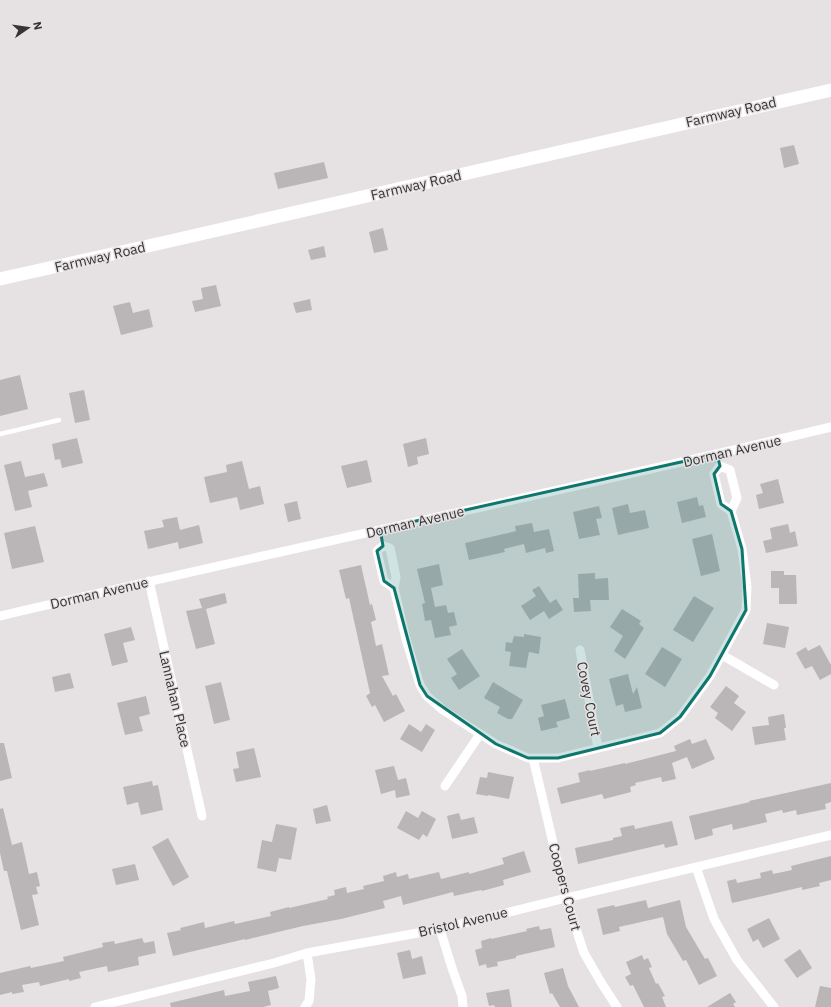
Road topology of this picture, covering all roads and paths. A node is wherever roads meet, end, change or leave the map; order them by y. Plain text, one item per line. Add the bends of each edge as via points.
1 (831, 90) edge
2 (0, 279) edge
3 (59, 420) dead end
4 (831, 427) edge
5 (0, 434) edge
6 (717, 454) junction
7 (720, 466) junction
8 (731, 511) junction
9 (380, 529) junction
10 (383, 546) junction
11 (150, 581) junction
12 (394, 588) junction
13 (0, 616) edge
14 (580, 650) dead end
15 (722, 655) junction
16 (774, 685) dead end
17 (480, 734) junction
18 (598, 748) junction
19 (533, 758) junction
20 (445, 786) dead end
21 (202, 816) dead end
22 (831, 835) edge
23 (696, 867) junction
24 (566, 898) junction
25 (440, 929) junction
26 (307, 953) junction
27 (95, 1007) edge
28 (304, 1007) edge
29 (463, 1007) edge
30 (617, 1007) edge
31 (774, 1007) edge

1 - 2 main road, Farmway Road
3 - 5 lane
4 - 6 street, Dorman Avenue
6 - 7 street
6 - 9 street, Dorman Avenue
7 - 8 street via 714,474 721,504
7 - 8 street via 730,470 737,498
8 - 15 street via 742,550 747,586 746,610
9 - 10 street
9 - 11 street, Dorman Avenue
10 - 12 street via 390,548 396,577
10 - 12 street via 377,551 384,581
11 - 13 street, Dorman Avenue
11 - 21 street, Lannahan Place
12 - 17 street via 420,685 443,710
14 - 18 street, Covey Court
15 - 16 street
15 - 18 street via 680,717 660,732
17 - 19 street via 496,744
17 - 20 street
18 - 19 street via 558,758
19 - 24 street, Coopers Court
22 - 23 street, Bristol Avenue
23 - 24 street, Bristol Avenue
23 - 31 street via 714,919 737,960
24 - 25 street, Bristol Avenue
24 - 30 street, Coopers Court via 584,954
25 - 26 street, Bristol Avenue
25 - 29 street via 462,996
26 - 27 street, Bristol Avenue
26 - 28 street via 309,1001

